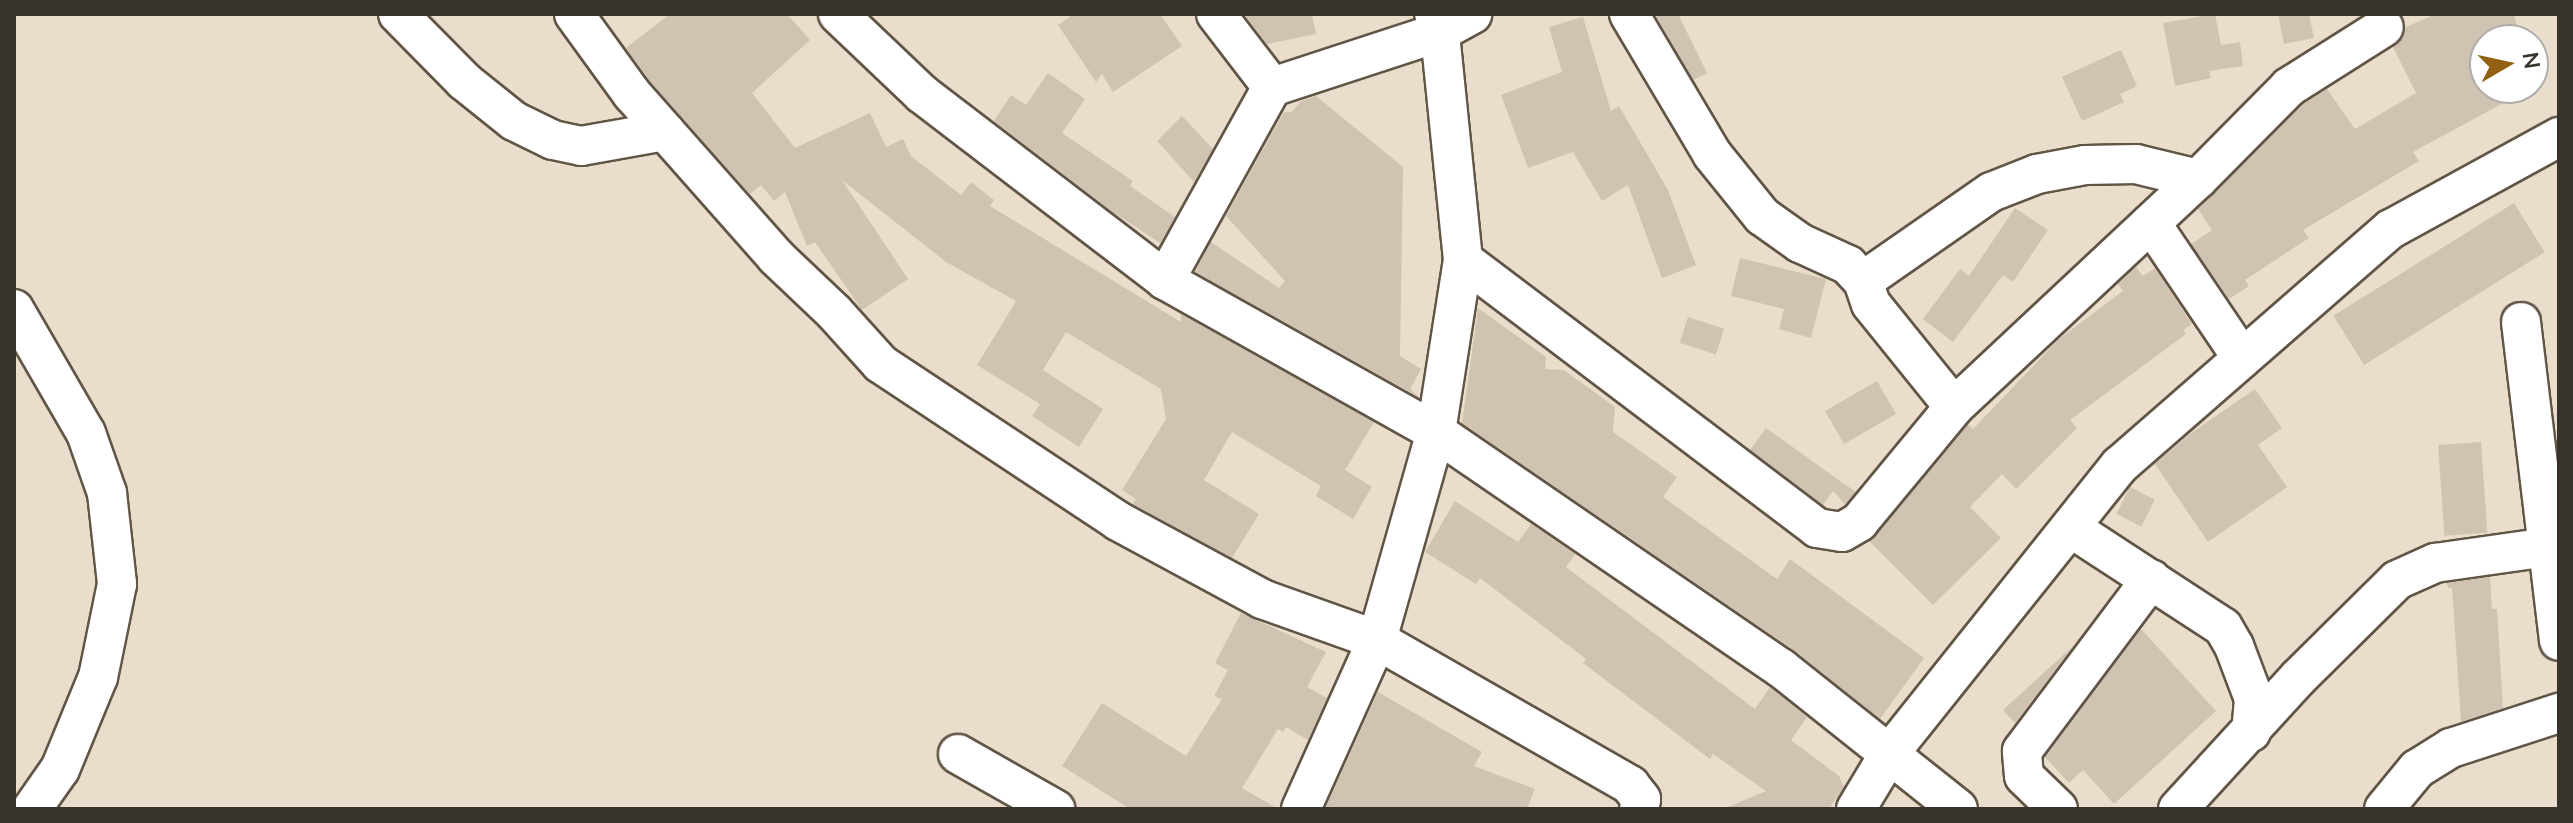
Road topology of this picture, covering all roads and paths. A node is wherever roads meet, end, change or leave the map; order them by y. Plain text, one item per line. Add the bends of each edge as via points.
1 (398, 14) edge
2 (574, 14) edge
3 (838, 14) edge
4 (1216, 14) edge
5 (1629, 14) edge
6 (1449, 20) edge
7 (2384, 27) dead end
8 (1272, 87) junction
9 (665, 131) junction
10 (2559, 137) edge
11 (2198, 179) junction
12 (2151, 223) junction
13 (1463, 260) junction
14 (1165, 280) junction
15 (1863, 281) junction
16 (14, 309) edge
17 (2521, 322) dead end
18 (2242, 358) junction
19 (1954, 407) junction
20 (1436, 432) junction
21 (2071, 528) junction
22 (2548, 547) junction
23 (2151, 579) junction
24 (1377, 640) junction
25 (2559, 641) edge
26 (2559, 713) edge
27 (2251, 732) junction
28 (958, 754) dead end
29 (1889, 754) junction
30 (2417, 769) junction
31 (32, 809) edge
32 (1055, 809) edge
33 (1301, 809) edge
34 (1639, 809) edge
35 (1856, 809) edge
36 (1958, 809) edge
37 (2058, 809) edge
38 (2178, 809) edge
39 (2384, 809) edge
40 (2417, 809) edge

1 - 9 street via 464,81 514,121 553,140 581,146
2 - 9 street
3 - 14 street via 922,94
4 - 8 street
5 - 15 street via 1712,154 1762,216 1800,243 1848,265
6 - 8 street
6 - 13 street
7 - 11 street via 2289,87
8 - 14 street
9 - 24 street via 776,257 881,364 1118,521 1262,599
10 - 18 street via 2391,229
11 - 12 street
11 - 15 street via 2136,164 2085,165 2037,174 1991,192
12 - 18 street
12 - 19 street
13 - 19 street via 1817,528 1842,532 1859,522
13 - 20 street
14 - 20 street
15 - 19 street via 1871,304
16 - 31 street via 86,433 107,493 117,584 98,677 60,769
17 - 22 street
18 - 21 street via 2120,465
20 - 24 street
20 - 29 street via 1781,668
21 - 23 street
21 - 29 street
22 - 25 street
22 - 27 street via 2435,563 2397,580
23 - 27 street via 2223,627 2254,699
23 - 37 street via 2022,751 2024,776
24 - 33 street
24 - 34 street via 1630,785 1641,799
26 - 30 street via 2451,748
27 - 38 street
28 - 32 street
29 - 35 street
29 - 36 street
30 - 39 street
30 - 40 street

